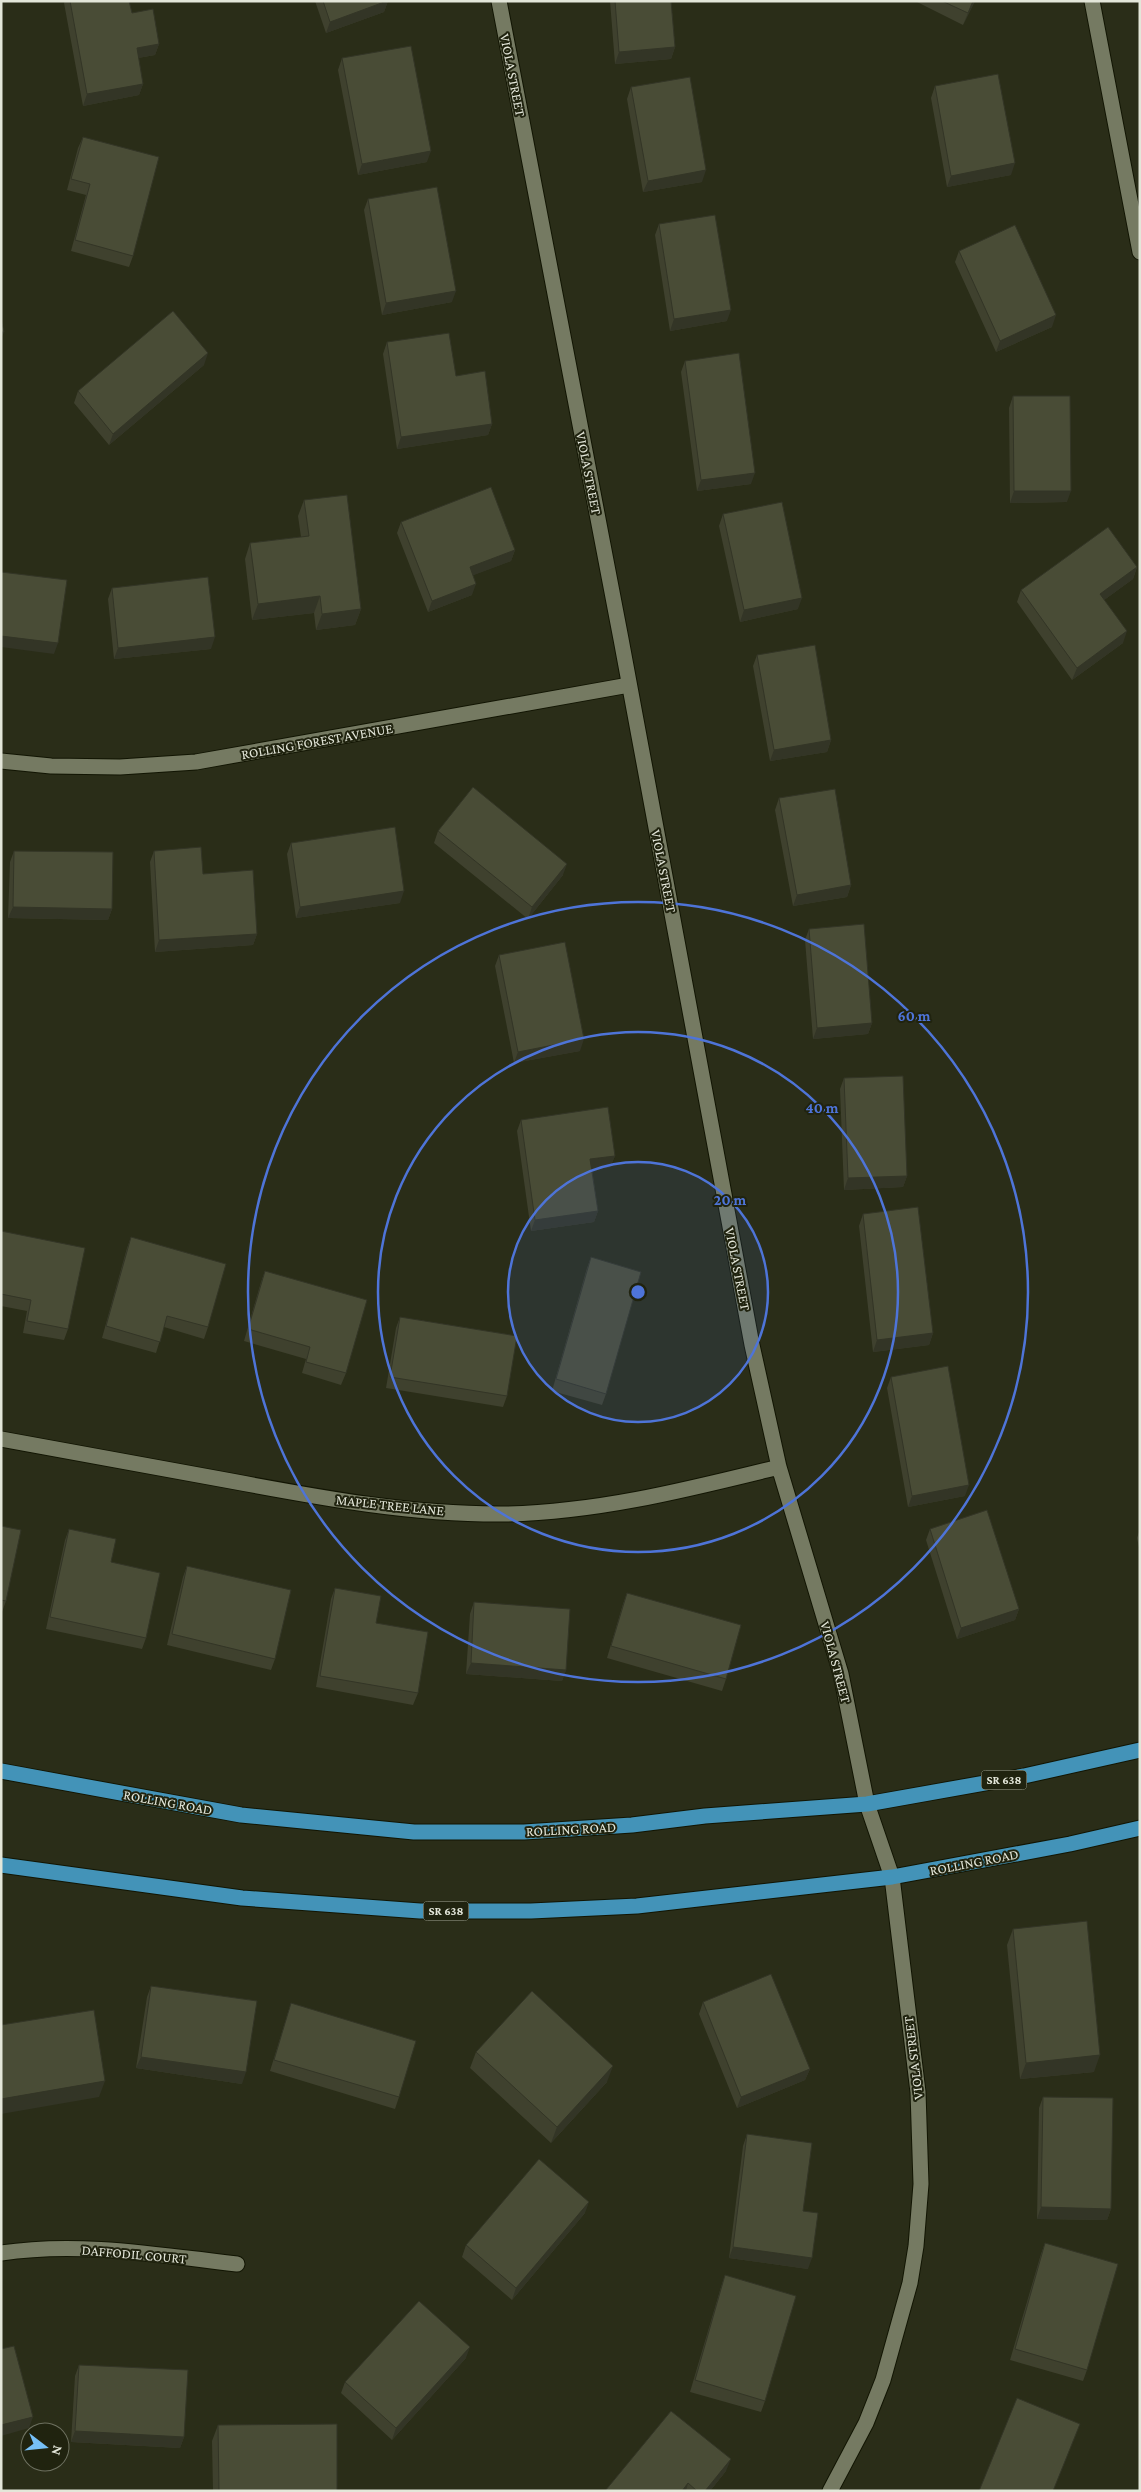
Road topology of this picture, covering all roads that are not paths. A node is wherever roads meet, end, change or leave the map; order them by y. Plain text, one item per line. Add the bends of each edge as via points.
1 (498, 1) edge
2 (1092, 1) edge
3 (1140, 252) edge
4 (629, 685) junction
5 (1, 761) edge
6 (1, 1438) edge
7 (779, 1467) junction
8 (1140, 1750) edge
9 (1, 1771) edge
10 (867, 1804) junction
11 (1140, 1828) edge
12 (1, 1866) edge
13 (892, 1877) junction
14 (1, 2253) edge
15 (236, 2264) dead end
16 (830, 2491) edge

1 - 4 street, VIOLA STREET
2 - 3 street
4 - 5 street, ROLLING FOREST AVENUE via 196,762 120,767
4 - 7 street, VIOLA STREET via 750,1335
6 - 7 street, MAPLE TREE LANE via 326,1499 408,1510 506,1514 605,1506 657,1497
7 - 10 street, VIOLA STREET via 841,1674
8 - 10 main road, ROLLING ROAD / SR 638 via 1024,1776
9 - 10 main road, ROLLING ROAD / SR 638 via 241,1815 414,1832 524,1832 632,1826 705,1816
10 - 13 street, VIOLA STREET
11 - 13 main road, ROLLING ROAD / SR 638
12 - 13 main road, ROLLING ROAD / SR 638 via 242,1898 420,1911 531,1911 638,1906
13 - 16 street, VIOLA STREET via 918,2092 920,2184 916,2246 910,2284 883,2380 866,2423
14 - 15 street, DAFFODIL COURT via 25,2249 107,2249

